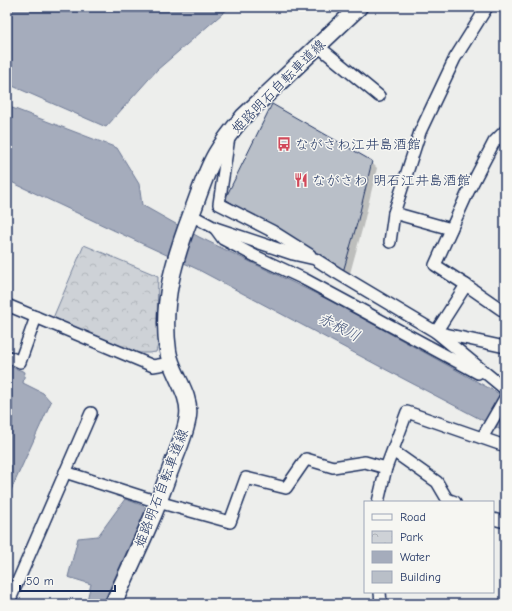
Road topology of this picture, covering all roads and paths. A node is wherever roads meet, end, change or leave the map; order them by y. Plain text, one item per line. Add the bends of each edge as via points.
1 (359, 7) edge
2 (488, 7) edge
3 (318, 46) junction
4 (379, 96) dead end
5 (505, 131) edge
6 (230, 133) junction
7 (394, 214) junction
8 (190, 219) junction
9 (215, 228) junction
10 (451, 229) junction
11 (390, 242) dead end
12 (315, 259) junction
13 (466, 285) junction
14 (7, 305) edge
15 (505, 312) edge
16 (36, 317) junction
17 (436, 332) junction
18 (505, 347) edge
19 (7, 356) edge
20 (171, 363) junction
21 (502, 387) edge
22 (505, 398) edge
23 (91, 413) dead end
24 (482, 438) junction
25 (505, 446) edge
26 (393, 451) junction
27 (386, 468) junction
28 (65, 472) junction
29 (378, 501) edge
30 (452, 501) edge
31 (158, 502) junction
32 (494, 519) edge
33 (505, 522) edge
34 (380, 593) edge
35 (8, 604) edge
36 (113, 604) edge
37 (381, 604) edge

1 - 3 main road, 姫路明石自転車道線
2 - 7 street via 455,58 420,132
3 - 4 street
3 - 6 main road, 姫路明石自転車道線 via 243,117
5 - 10 street via 494,142
6 - 8 main road, 姫路明石自転車道線 via 216,154
6 - 12 street via 219,204 272,231
7 - 10 street
7 - 11 street
8 - 9 street
8 - 20 main road, 姫路明石自転車道線 via 168,296 166,323
9 - 12 street
9 - 21 street via 223,239 304,279
10 - 13 street via 435,265
12 - 17 street
13 - 15 street
13 - 17 street
14 - 16 street
16 - 19 street via 20,362
16 - 20 street via 154,366
17 - 18 street
17 - 21 street
20 - 31 main road, 姫路明石自転車道線 via 186,396 188,417
22 - 24 street
23 - 28 street
24 - 25 street
24 - 26 street via 407,412
26 - 27 street
26 - 30 street via 437,482 447,499
27 - 29 street
27 - 31 street via 365,462 333,467 306,458 286,488 246,478 230,522
28 - 31 street
28 - 35 street
31 - 36 main road, 姫路明石自転車道線
32 - 33 street
34 - 37 street

